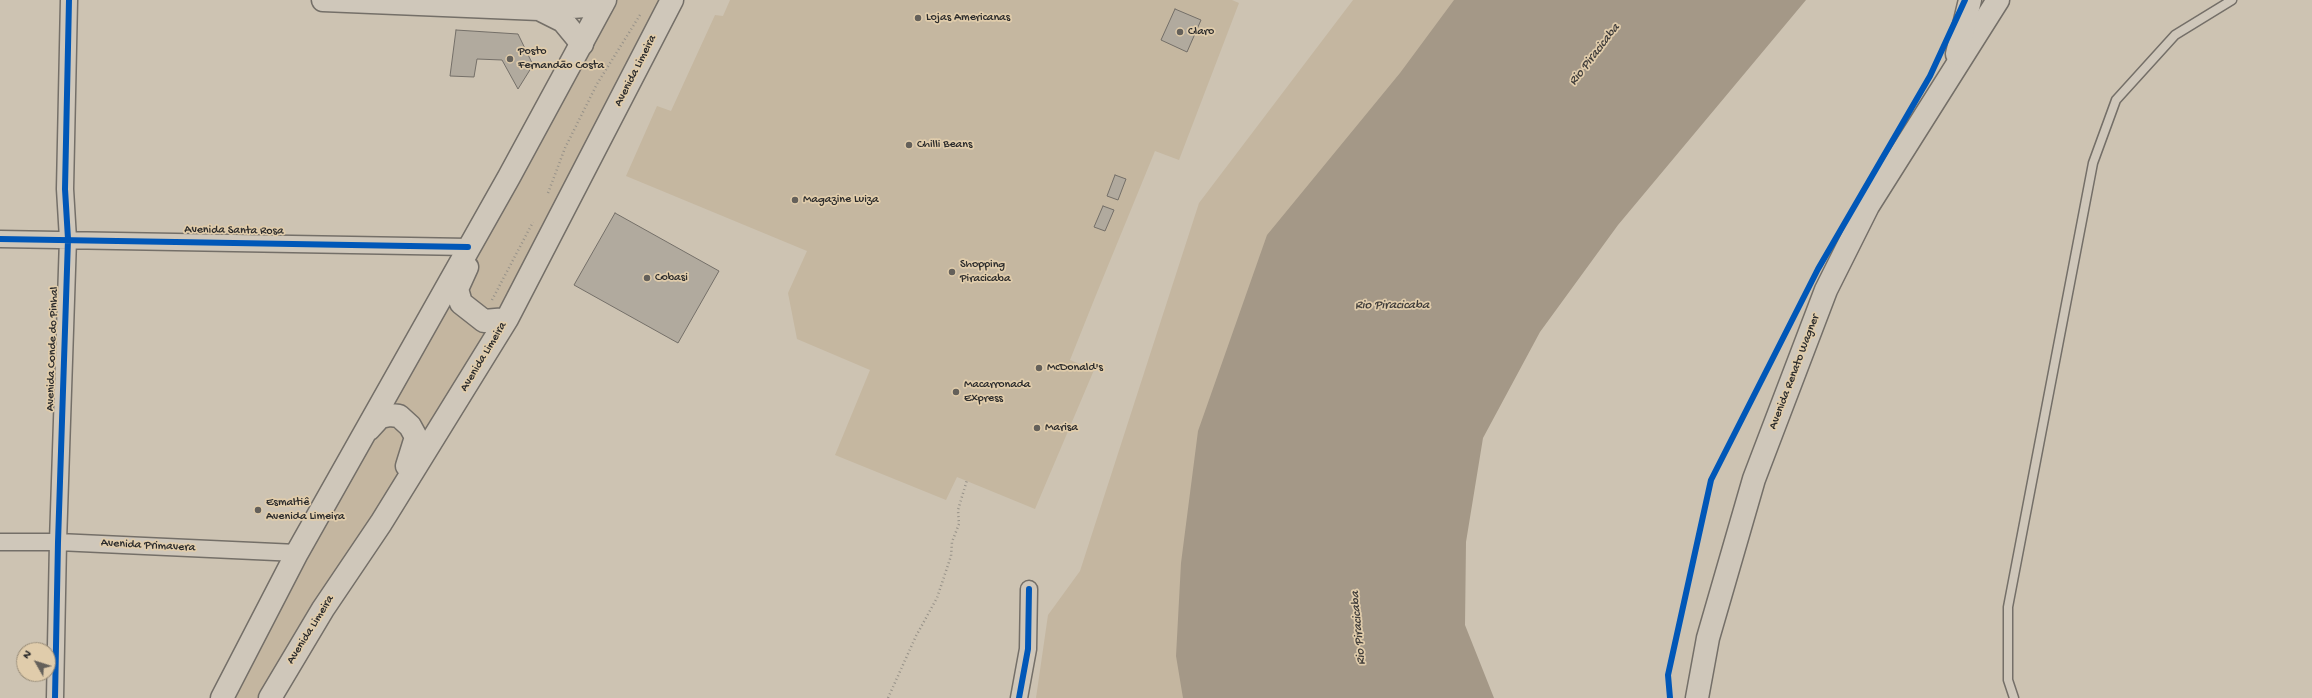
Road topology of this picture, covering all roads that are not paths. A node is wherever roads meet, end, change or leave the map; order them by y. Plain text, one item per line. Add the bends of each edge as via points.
1 (69, 0) edge
2 (323, 0) edge
3 (672, 0) edge
4 (1970, 0) edge
5 (1987, 0) edge
6 (1998, 0) edge
7 (2232, 0) edge
8 (606, 2) edge
9 (539, 9) junction
10 (582, 44) junction
11 (1955, 63) junction
12 (509, 177) junction
13 (0, 239) edge
14 (68, 239) junction
15 (468, 247) junction
16 (507, 319) junction
17 (364, 433) junction
18 (381, 523) junction
19 (0, 542) edge
20 (58, 542) junction
21 (296, 553) junction
22 (1029, 589) dead end
23 (55, 698) edge
24 (222, 698) edge
25 (270, 698) edge
26 (1019, 698) edge
27 (1697, 698) edge
28 (2014, 698) edge

1 - 14 street, Avenida Conde do Pinhal via 65,189
2 - 9 main road
3 - 16 main road, Avenida Limeira
4 - 11 main road
5 - 11 main road, Avenida Renato Wagner
6 - 11 main road, Avenida Renato Wagner
7 - 28 lane via 2175,35 2116,100 2093,163 2008,607 2008,680
8 - 9 main road
8 - 10 main road
9 - 10 main road via 562,21
10 - 12 main road
11 - 27 main road, Avenida Renato Wagner via 1868,206 1826,290 1754,479 1708,638
12 - 15 main road
12 - 16 main road via 457,289 461,303 480,319
13 - 14 street, Avenida Santa Rosa
14 - 15 street, Avenida Santa Rosa
14 - 20 street, Avenida Conde do Pinhal
15 - 17 main road
16 - 18 main road, Avenida Limeira
17 - 18 main road via 380,417 390,415 399,416 410,426 416,437 412,454
17 - 21 main road
18 - 25 main road, Avenida Limeira via 323,609
19 - 20 street, Avenida Primavera
20 - 21 street, Avenida Primavera
20 - 23 street, Avenida Conde do Pinhal
21 - 24 main road
22 - 26 street via 1028,649

